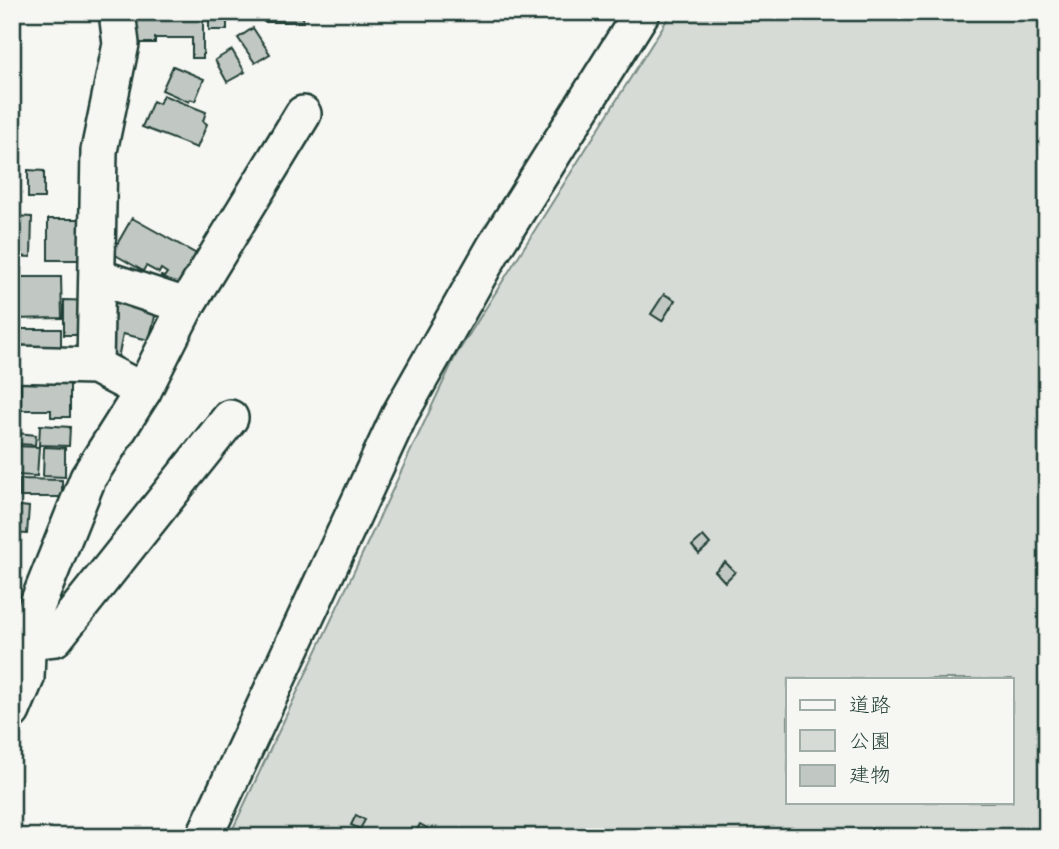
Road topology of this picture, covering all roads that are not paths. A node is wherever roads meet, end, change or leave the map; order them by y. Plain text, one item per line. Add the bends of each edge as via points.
1 (117, 12) edge
2 (642, 12) edge
3 (303, 114) dead end
4 (98, 276) junction
5 (186, 306) junction
6 (12, 364) edge
7 (95, 366) junction
8 (143, 391) junction
9 (230, 418) dead end
10 (23, 632) edge
11 (12, 711) edge
12 (204, 837) edge

1 - 4 street via 121,44 99,151
2 - 12 street via 494,248 400,414
3 - 5 street
4 - 5 street
4 - 7 street
5 - 8 street
6 - 7 street
7 - 8 street
8 - 10 street via 88,478
9 - 10 street via 55,638
10 - 11 street via 26,678

